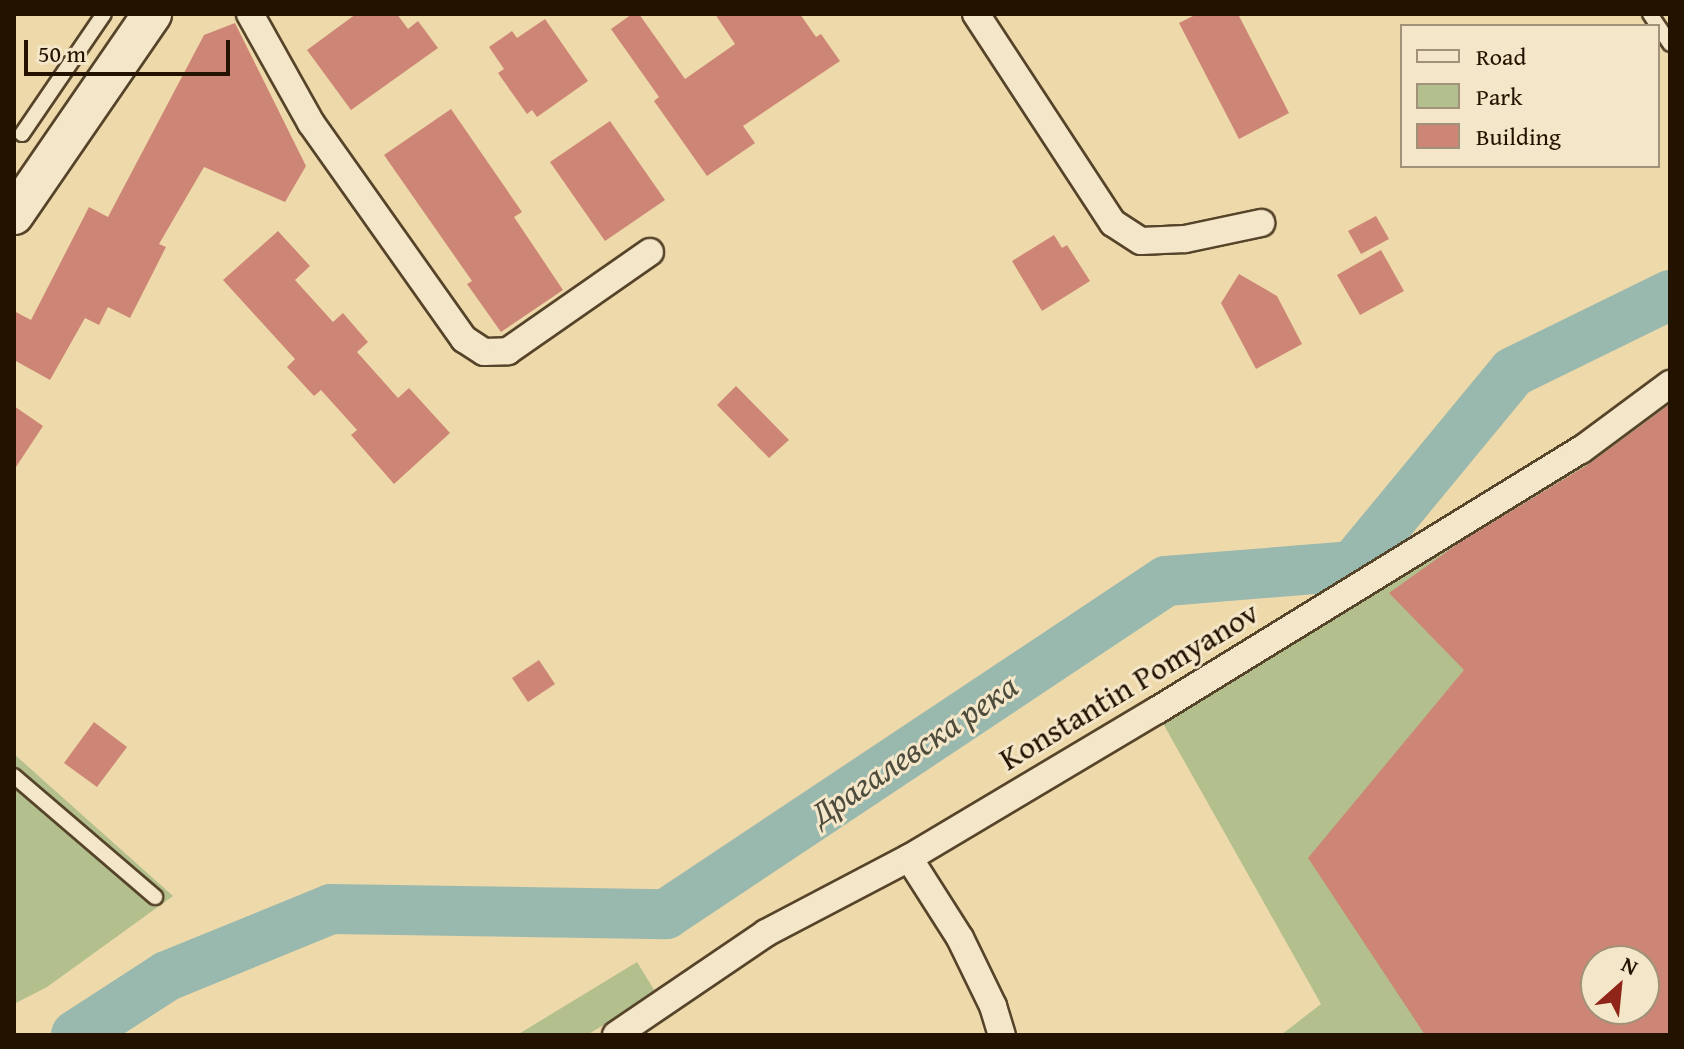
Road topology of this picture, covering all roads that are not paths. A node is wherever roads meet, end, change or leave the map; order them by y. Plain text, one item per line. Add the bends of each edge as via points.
1 (104, 14) edge
2 (152, 14) edge
3 (250, 14) edge
4 (976, 14) edge
5 (22, 134) dead end
6 (14, 215) edge
7 (1261, 223) dead end
8 (650, 252) dead end
9 (1670, 384) edge
10 (14, 776) edge
11 (909, 858) junction
12 (155, 897) dead end
13 (631, 1031) edge
14 (1002, 1035) edge

1 - 5 lane
2 - 6 main road
3 - 8 street via 311,123 464,339 484,352 508,351
4 - 7 street via 1113,223 1141,241 1185,239
9 - 11 street, Konstantin Pomyanov via 1581,450
10 - 12 lane
11 - 13 street, Konstantin Pomyanov via 766,933
11 - 14 street via 960,938

